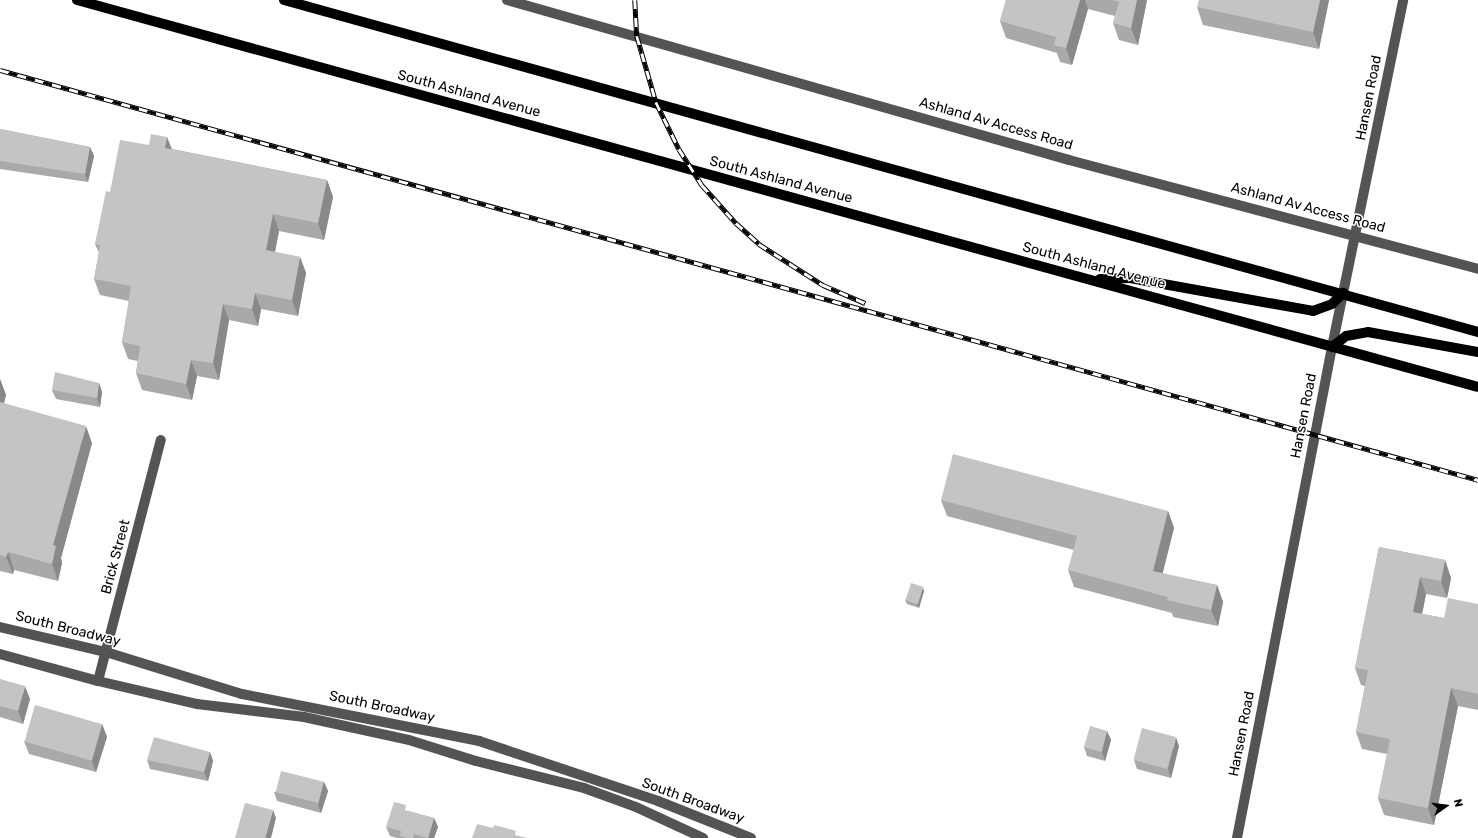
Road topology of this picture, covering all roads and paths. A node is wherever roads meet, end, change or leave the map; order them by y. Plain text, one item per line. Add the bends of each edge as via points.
1 (77, 0) edge
2 (284, 0) edge
3 (507, 0) edge
4 (1403, 0) edge
5 (1356, 234) junction
6 (1478, 269) edge
7 (1090, 280) junction
8 (1343, 293) junction
9 (1478, 332) edge
10 (1332, 347) junction
11 (1478, 352) edge
12 (1478, 387) edge
13 (161, 440) dead end
14 (0, 627) edge
15 (106, 652) junction
16 (0, 654) edge
17 (98, 681) junction
18 (703, 838) edge
19 (751, 838) edge
20 (1237, 838) edge

1 - 7 main road, South Ashland Avenue
2 - 8 main road
3 - 5 street, Ashland Av Access Road via 1069,160
4 - 5 street, Hansen Road
5 - 6 street, Ashland Av Access Road
5 - 8 street, Hansen Road
7 - 8 main road via 1130,278 1313,311 1332,304
7 - 10 main road, South Ashland Avenue
8 - 9 main road
8 - 10 street, Hansen Road
10 - 11 main road via 1346,336 1368,332
10 - 12 main road, South Ashland Avenue
10 - 20 street, Hansen Road
13 - 15 street, Brick Street
14 - 15 street, South Broadway
15 - 17 street, Brick Street
15 - 19 street, South Broadway via 242,694 479,741 664,804
16 - 17 street, South Broadway
17 - 18 street, South Broadway via 197,704 304,717 409,740 584,788 636,807

